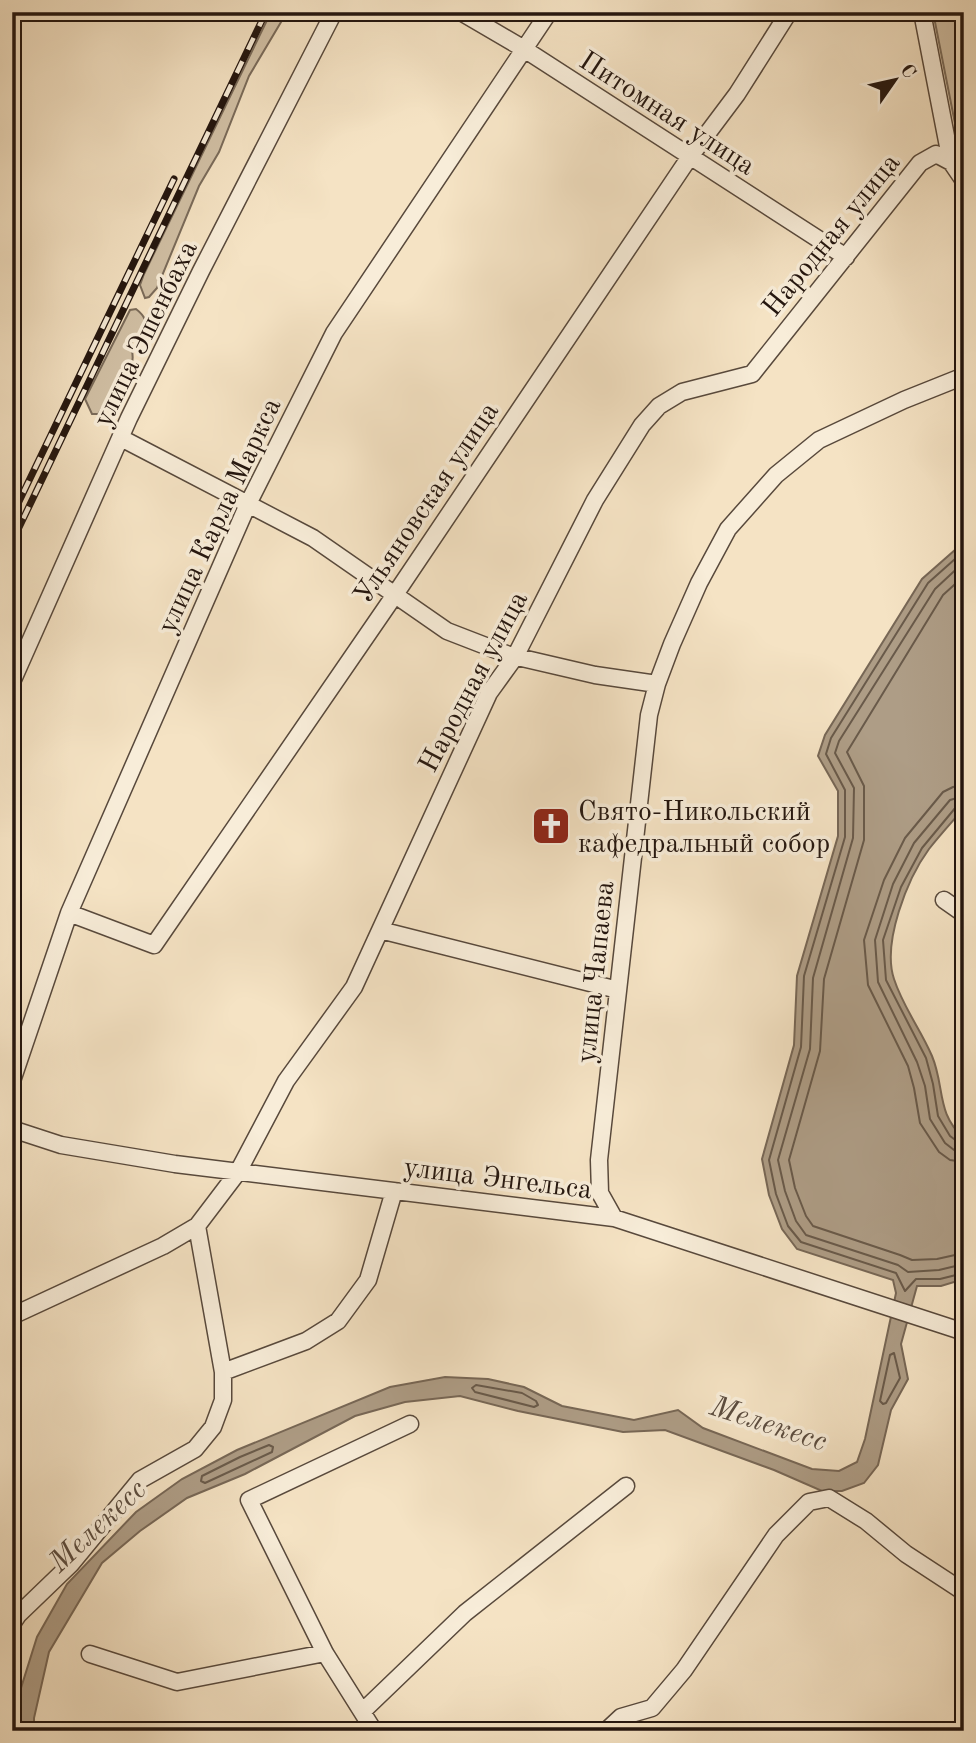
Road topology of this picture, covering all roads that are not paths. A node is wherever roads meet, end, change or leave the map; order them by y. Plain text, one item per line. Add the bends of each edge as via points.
1 (334, 12) edge
2 (461, 12) edge
3 (550, 12) edge
4 (789, 12) edge
5 (922, 12) edge
6 (524, 49) junction
7 (689, 158) junction
8 (951, 162) junction
9 (964, 181) edge
10 (846, 257) junction
11 (964, 376) edge
12 (121, 438) junction
13 (248, 504) junction
14 (394, 596) junction
15 (515, 657) junction
16 (12, 682) edge
17 (657, 684) junction
18 (944, 900) dead end
19 (69, 913) junction
20 (964, 914) edge
21 (380, 930) junction
22 (618, 990) junction
23 (12, 1081) edge
24 (12, 1129) edge
25 (239, 1171) junction
26 (394, 1191) junction
27 (614, 1218) junction
28 (197, 1226) junction
29 (12, 1316) edge
30 (964, 1332) edge
31 (223, 1372) junction
32 (410, 1423) dead end
33 (626, 1486) dead end
34 (964, 1591) edge
35 (14, 1615) edge
36 (325, 1653) junction
37 (90, 1654) dead end
38 (363, 1711) junction
39 (374, 1731) edge
40 (606, 1731) edge

1 - 12 street, улица Эшенбаха
2 - 6 street, Питомная улица
3 - 6 street, улица Карла Маркса
4 - 7 street, Ульяновская улица
5 - 8 street
6 - 7 street, Питомная улица
6 - 13 street, улица Карла Маркса via 334,333
7 - 10 street, Питомная улица
7 - 14 street, Ульяновская улица
8 - 9 street
8 - 10 street, Народная улица via 936,154 920,163
10 - 15 street, Народная улица via 751,373 682,391 651,415 595,500
11 - 17 street, улица Чапаева via 819,440 776,475 728,529 699,583
12 - 13 street
12 - 16 street, улица Эшенбаха
13 - 14 street via 313,538
13 - 19 street, улица Карла Маркса
14 - 15 street via 447,631
14 - 19 street, Ульяновская улица via 154,945
15 - 17 street
15 - 21 street, Народная улица via 489,693
17 - 22 street, улица Чапаева via 649,715
18 - 20 street
19 - 23 street, улица Карла Маркса
21 - 22 street
21 - 25 street, Народная улица via 354,988 286,1081
22 - 27 street, улица Чапаева via 600,1160 600,1193
24 - 25 street, улица Энгельса via 61,1146
25 - 26 street, улица Энгельса
25 - 28 street, Народная улица
26 - 27 street, улица Энгельса
26 - 31 street via 368,1280 338,1321 306,1341
27 - 30 street, улица Энгельса
28 - 29 street, Народная улица
28 - 31 street
31 - 35 street via 223,1400 213,1427 195,1449 140,1480 71,1564
32 - 36 street via 249,1500
33 - 38 street via 465,1613
34 - 40 street via 829,1498 808,1502 776,1535 684,1670 652,1708 621,1717
36 - 37 street via 177,1682
36 - 38 street
38 - 39 street

